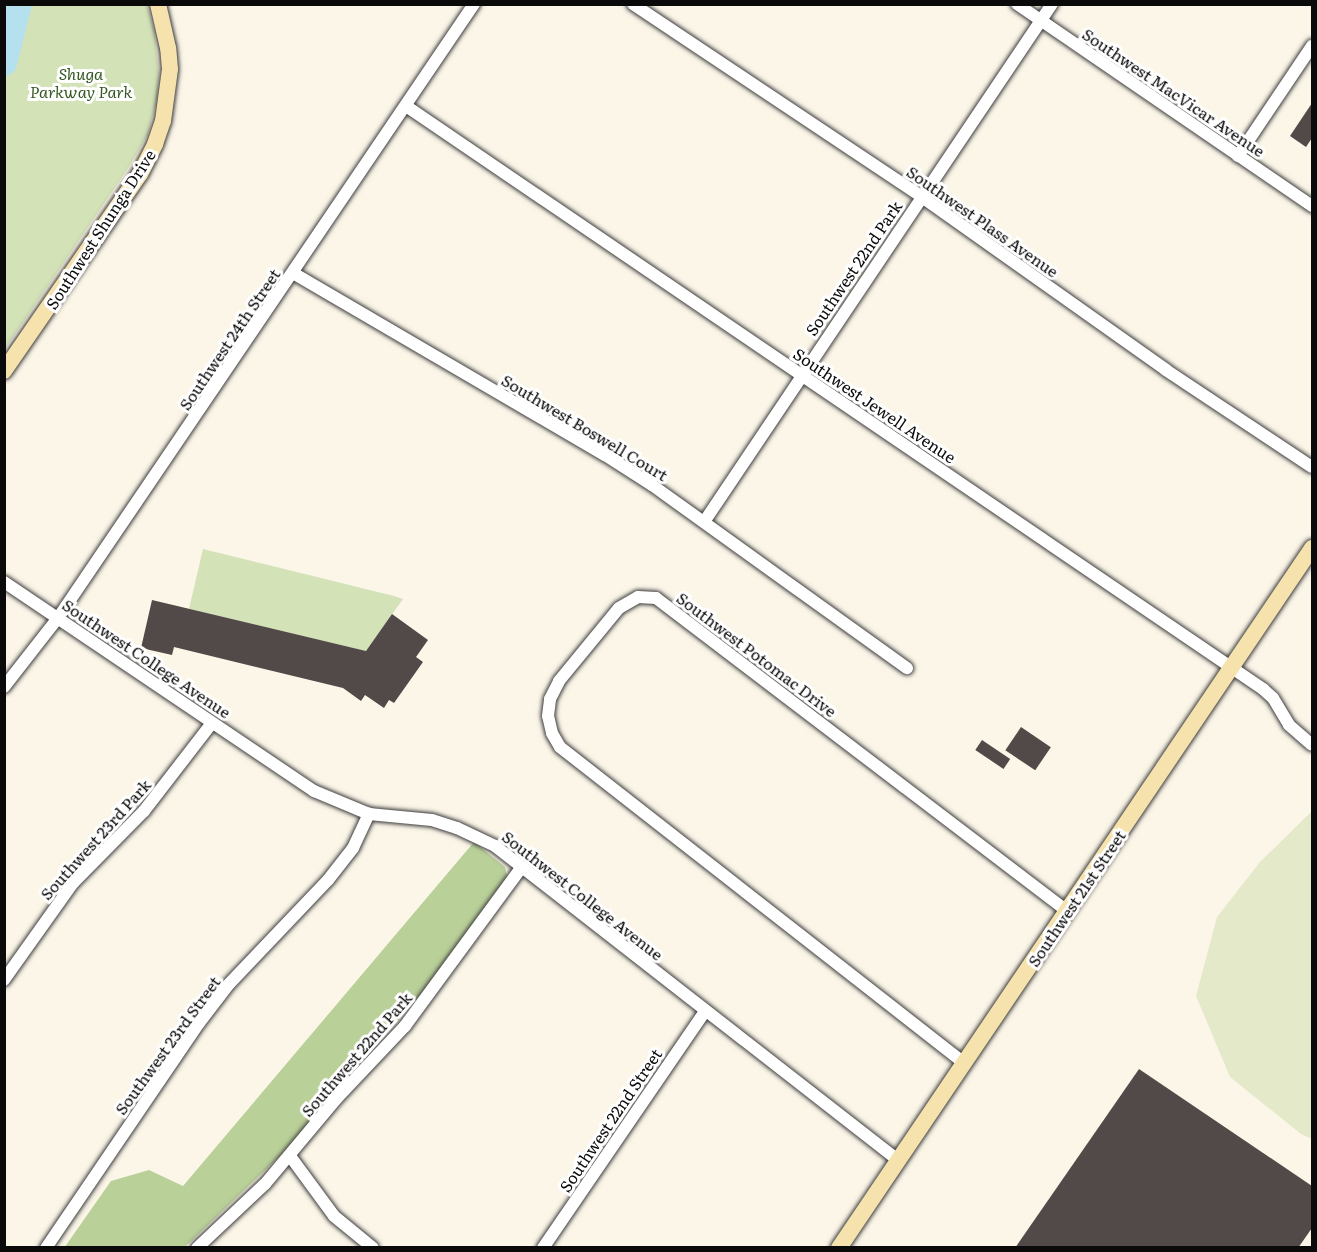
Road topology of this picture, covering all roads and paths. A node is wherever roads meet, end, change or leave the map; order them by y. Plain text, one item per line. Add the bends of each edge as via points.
1 (158, 4) edge
2 (474, 4) edge
3 (633, 4) edge
4 (1017, 4) edge
5 (1052, 4) edge
6 (1041, 21) junction
7 (1312, 46) edge
8 (406, 106) junction
9 (1238, 156) junction
10 (922, 197) junction
11 (1312, 206) edge
12 (293, 273) junction
13 (4, 371) edge
14 (801, 374) junction
15 (1312, 467) edge
16 (704, 522) junction
17 (1312, 548) edge
18 (4, 582) edge
19 (58, 618) junction
20 (907, 668) dead end
21 (1231, 669) junction
22 (4, 687) edge
23 (212, 723) junction
24 (1312, 745) edge
25 (369, 814) junction
26 (522, 867) junction
27 (1067, 911) junction
28 (4, 980) edge
29 (705, 1011) junction
30 (964, 1063) junction
31 (290, 1156) junction
32 (899, 1161) junction
33 (46, 1248) edge
34 (197, 1248) edge
35 (373, 1248) edge
36 (543, 1248) edge
37 (839, 1248) edge

1 - 13 main road, Southwest Shunga Drive via 170,69 163,121 155,144 140,174
2 - 8 street, Southwest 24th Street
3 - 10 street, Southwest Plass Avenue
4 - 6 street, Southwest MacVicar Avenue
5 - 6 street, Southwest 22nd Park
6 - 9 street, Southwest MacVicar Avenue
6 - 10 street, Southwest 22nd Park
7 - 9 street
8 - 12 street, Southwest 24th Street
8 - 14 street, Southwest Jewell Avenue
9 - 11 street, Southwest MacVicar Avenue
10 - 14 street, Southwest 22nd Park
10 - 15 street, Southwest Plass Avenue via 1166,370
12 - 16 street, Southwest Boswell Court via 605,454
12 - 19 street, Southwest 24th Street
14 - 16 street, Southwest 22nd Park
14 - 21 street, Southwest Jewell Avenue
16 - 20 street, Southwest Boswell Court
17 - 21 main road, Southwest 21st Street
18 - 19 street, Southwest College Avenue
19 - 22 street, Southwest 24th Street
19 - 23 street, Southwest College Avenue
21 - 24 street, Southwest Jewell Avenue via 1263,689 1289,725
21 - 27 main road, Southwest 21st Street
23 - 25 street, Southwest College Avenue via 314,791
23 - 28 street, Southwest 23rd Park via 144,811 73,883
25 - 26 street, Southwest College Avenue via 432,820 457,828 495,846
25 - 33 street, Southwest 23rd Street via 353,848 328,880 229,984 199,1023
26 - 29 street, Southwest College Avenue
26 - 31 street, Southwest 22nd Park via 405,1026
27 - 30 main road, Southwest 21st Street
27 - 30 street, Southwest Potomac Drive via 656,598 638,597 619,608 559,681 550,699 548,716 560,747
29 - 32 street, Southwest College Avenue
29 - 36 street, Southwest 22nd Street
30 - 32 main road, Southwest 21st Street
31 - 34 street, Southwest 22nd Park
31 - 35 street via 334,1216
32 - 37 main road, Southwest 21st Street

